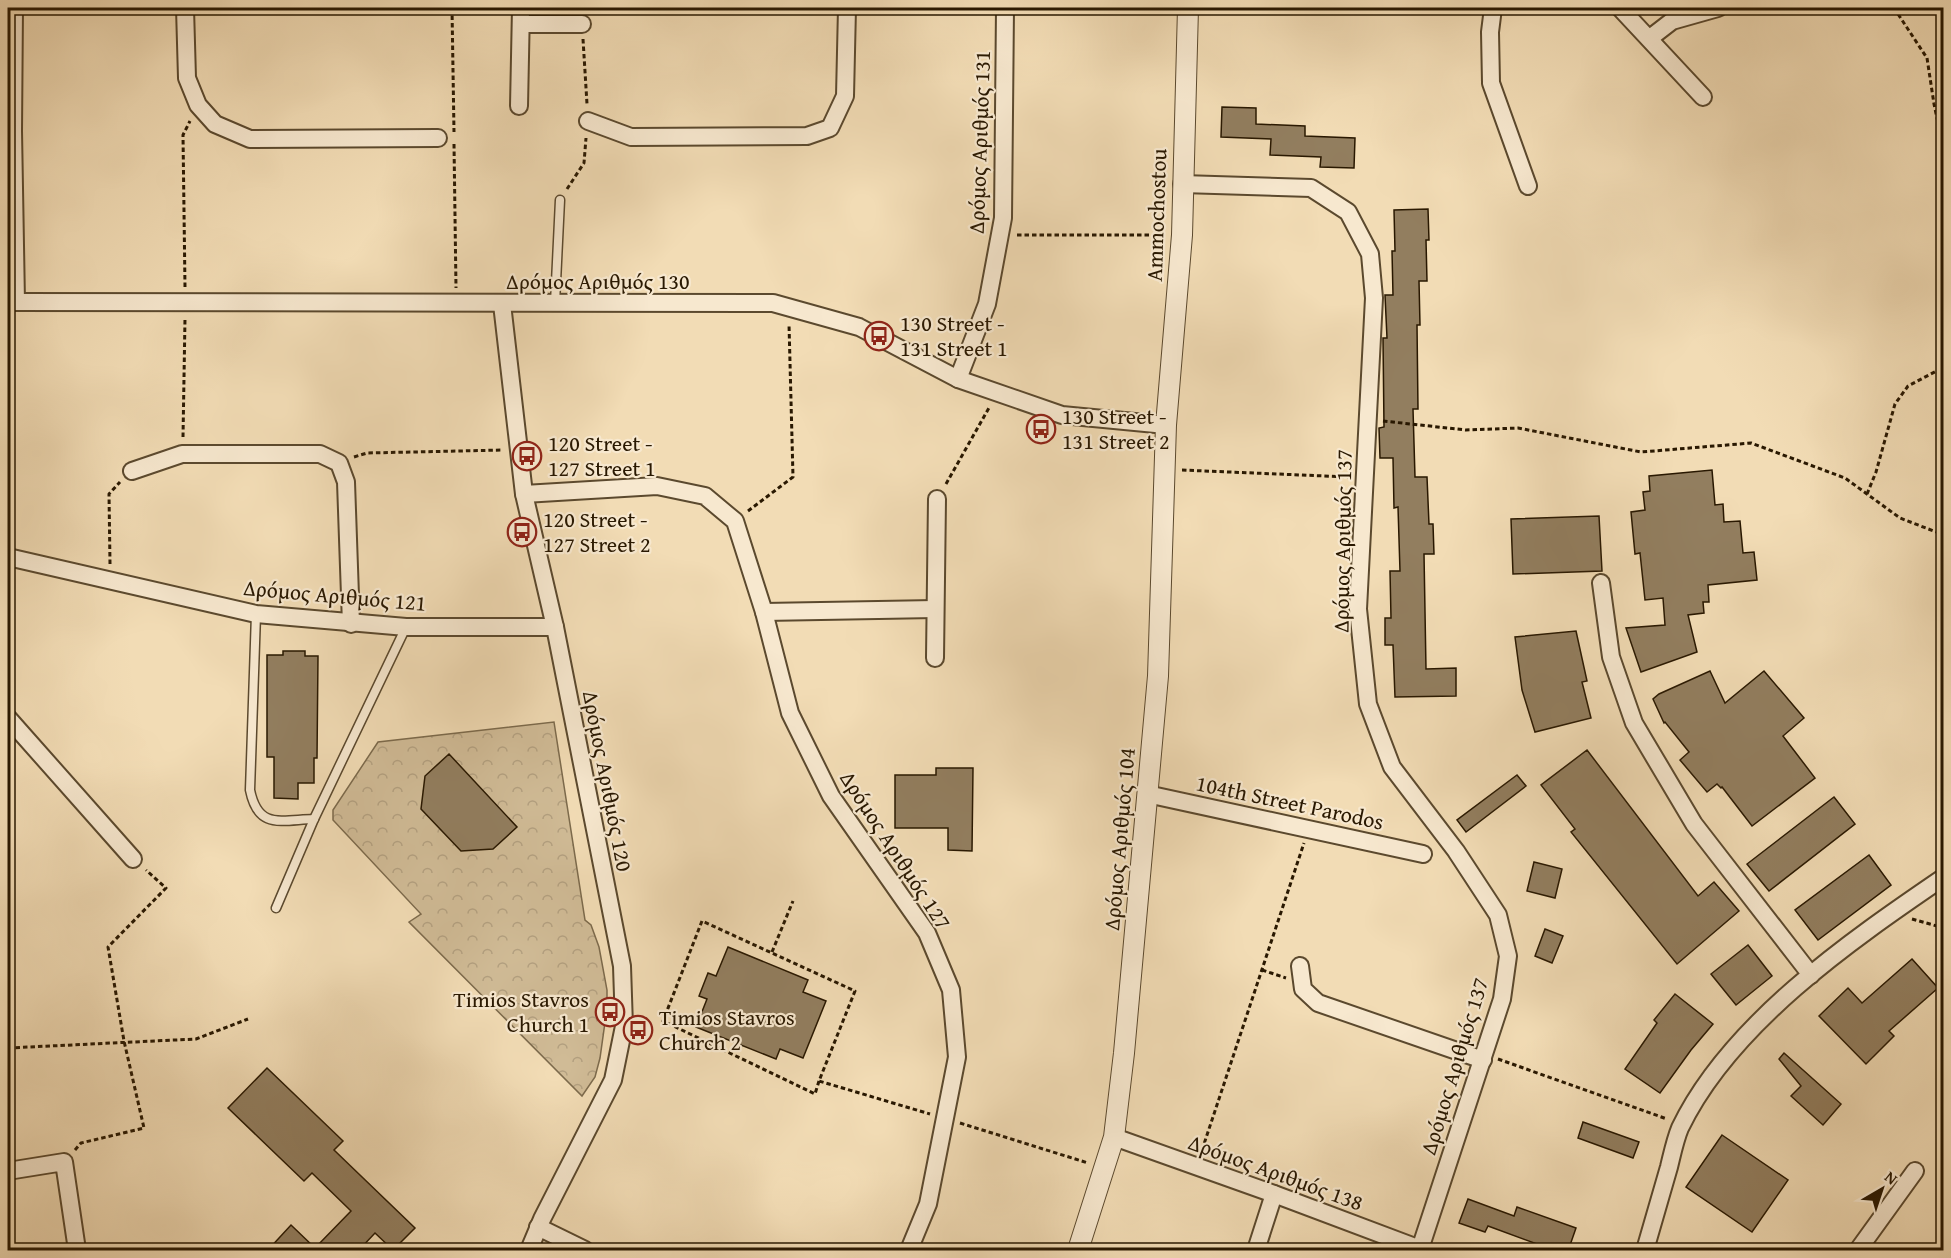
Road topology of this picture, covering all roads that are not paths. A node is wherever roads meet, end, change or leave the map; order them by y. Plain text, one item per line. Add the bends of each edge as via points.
1 (14, 8) edge
2 (185, 8) edge
3 (847, 8) edge
4 (1005, 8) edge
5 (1188, 8) edge
6 (1493, 8) edge
7 (1620, 8) edge
8 (1718, 8) edge
9 (521, 16) edge
10 (582, 24) dead end
11 (1650, 38) junction
12 (1703, 97) dead end
13 (519, 106) dead end
14 (588, 121) dead end
15 (10, 131) edge
16 (438, 138) dead end
17 (1182, 184) junction
18 (1528, 186) dead end
19 (560, 200) dead end
20 (12, 302) edge
21 (502, 304) junction
22 (555, 304) junction
23 (958, 379) junction
24 (1166, 425) junction
25 (132, 471) road end
26 (524, 494) junction
27 (938, 499) road end
28 (8, 557) edge
29 (1601, 583) dead end
30 (935, 609) junction
31 (764, 612) junction
32 (256, 614) junction
33 (351, 624) junction
34 (406, 627) junction
35 (555, 627) junction
36 (935, 658) dead end
37 (8, 718) edge
38 (1147, 794) junction
39 (314, 819) junction
40 (1423, 854) dead end
41 (133, 859) road end
42 (1944, 877) edge
43 (276, 908) dead end
44 (1300, 966) dead end
45 (1811, 975) junction
46 (1484, 1057) junction
47 (1114, 1137) junction
48 (1915, 1171) dead end
49 (8, 1172) edge
50 (1274, 1194) junction
51 (538, 1227) junction
52 (1422, 1250) edge
53 (76, 1251) edge
54 (529, 1251) edge
55 (585, 1251) edge
56 (909, 1251) edge
57 (1078, 1251) edge
58 (1256, 1251) edge
59 (1645, 1251) edge
60 (1858, 1251) edge

1 - 15 street
2 - 16 street via 187,78 198,105 215,124 250,139
3 - 14 street via 845,96 830,128 807,136 631,137
4 - 23 street, Δρόμος Αριθμός 131 via 1003,218 987,304
5 - 17 street, Ammochostou
6 - 18 street via 1491,83
7 - 11 street
8 - 11 street via 1672,21
9 - 10 street
9 - 13 street
11 - 12 street
15 - 20 street
17 - 24 street, Ammochostou via 1182,235
17 - 46 street, Δρόμος Αριθμός 137 via 1311,188 1348,212 1370,254 1374,298 1358,609 1368,704 1392,766 1498,915 1508,956 1503,999
19 - 22 lane
20 - 21 street, Δρόμος Αριθμός 130
21 - 22 street, Δρόμος Αριθμός 130
21 - 26 street, Δρόμος Αριθμός 120
22 - 23 street, Δρόμος Αριθμός 130 via 773,303 859,327
23 - 24 street, Δρόμος Αριθμός 130 via 1062,416
24 - 38 street, Δρόμος Αριθμός 104 via 1158,676
25 - 33 street via 182,454 320,454 339,463 346,482
26 - 31 street, Δρόμος Αριθμός 127 via 657,486 705,496 735,521
26 - 35 street, Δρόμος Αριθμός 120
27 - 30 street
28 - 32 street, Δρόμος Αριθμός 121
29 - 45 street via 1611,657 1634,723 1694,824
30 - 31 street
30 - 36 street
31 - 56 street, Δρόμος Αριθμός 127 via 790,713 831,796 927,933 951,990 957,1056 928,1204
32 - 33 street, Δρόμος Αριθμός 121
32 - 39 lane via 250,790 253,805 271,821
33 - 34 street, Δρόμος Αριθμός 121
34 - 35 street, Δρόμος Αριθμός 121
34 - 39 lane
35 - 51 street, Δρόμος Αριθμός 120 via 622,966 624,1026 613,1080
37 - 41 street
38 - 40 street, 104th Street Parodos
38 - 47 street, Δρόμος Αριθμός 104
39 - 43 lane
42 - 45 street
44 - 46 street via 1303,988 1318,1003
45 - 59 street via 1741,1039 1709,1078 1683,1124
46 - 52 street, Δρόμος Αριθμός 137
47 - 50 street, Δρόμος Αριθμός 138
47 - 57 street, Δρόμος Αριθμός 104
48 - 60 street
49 - 53 street via 64,1162
50 - 52 street, Δρόμος Αριθμός 138
50 - 58 street
51 - 54 street, Δρόμος Αριθμός 120
51 - 55 street

